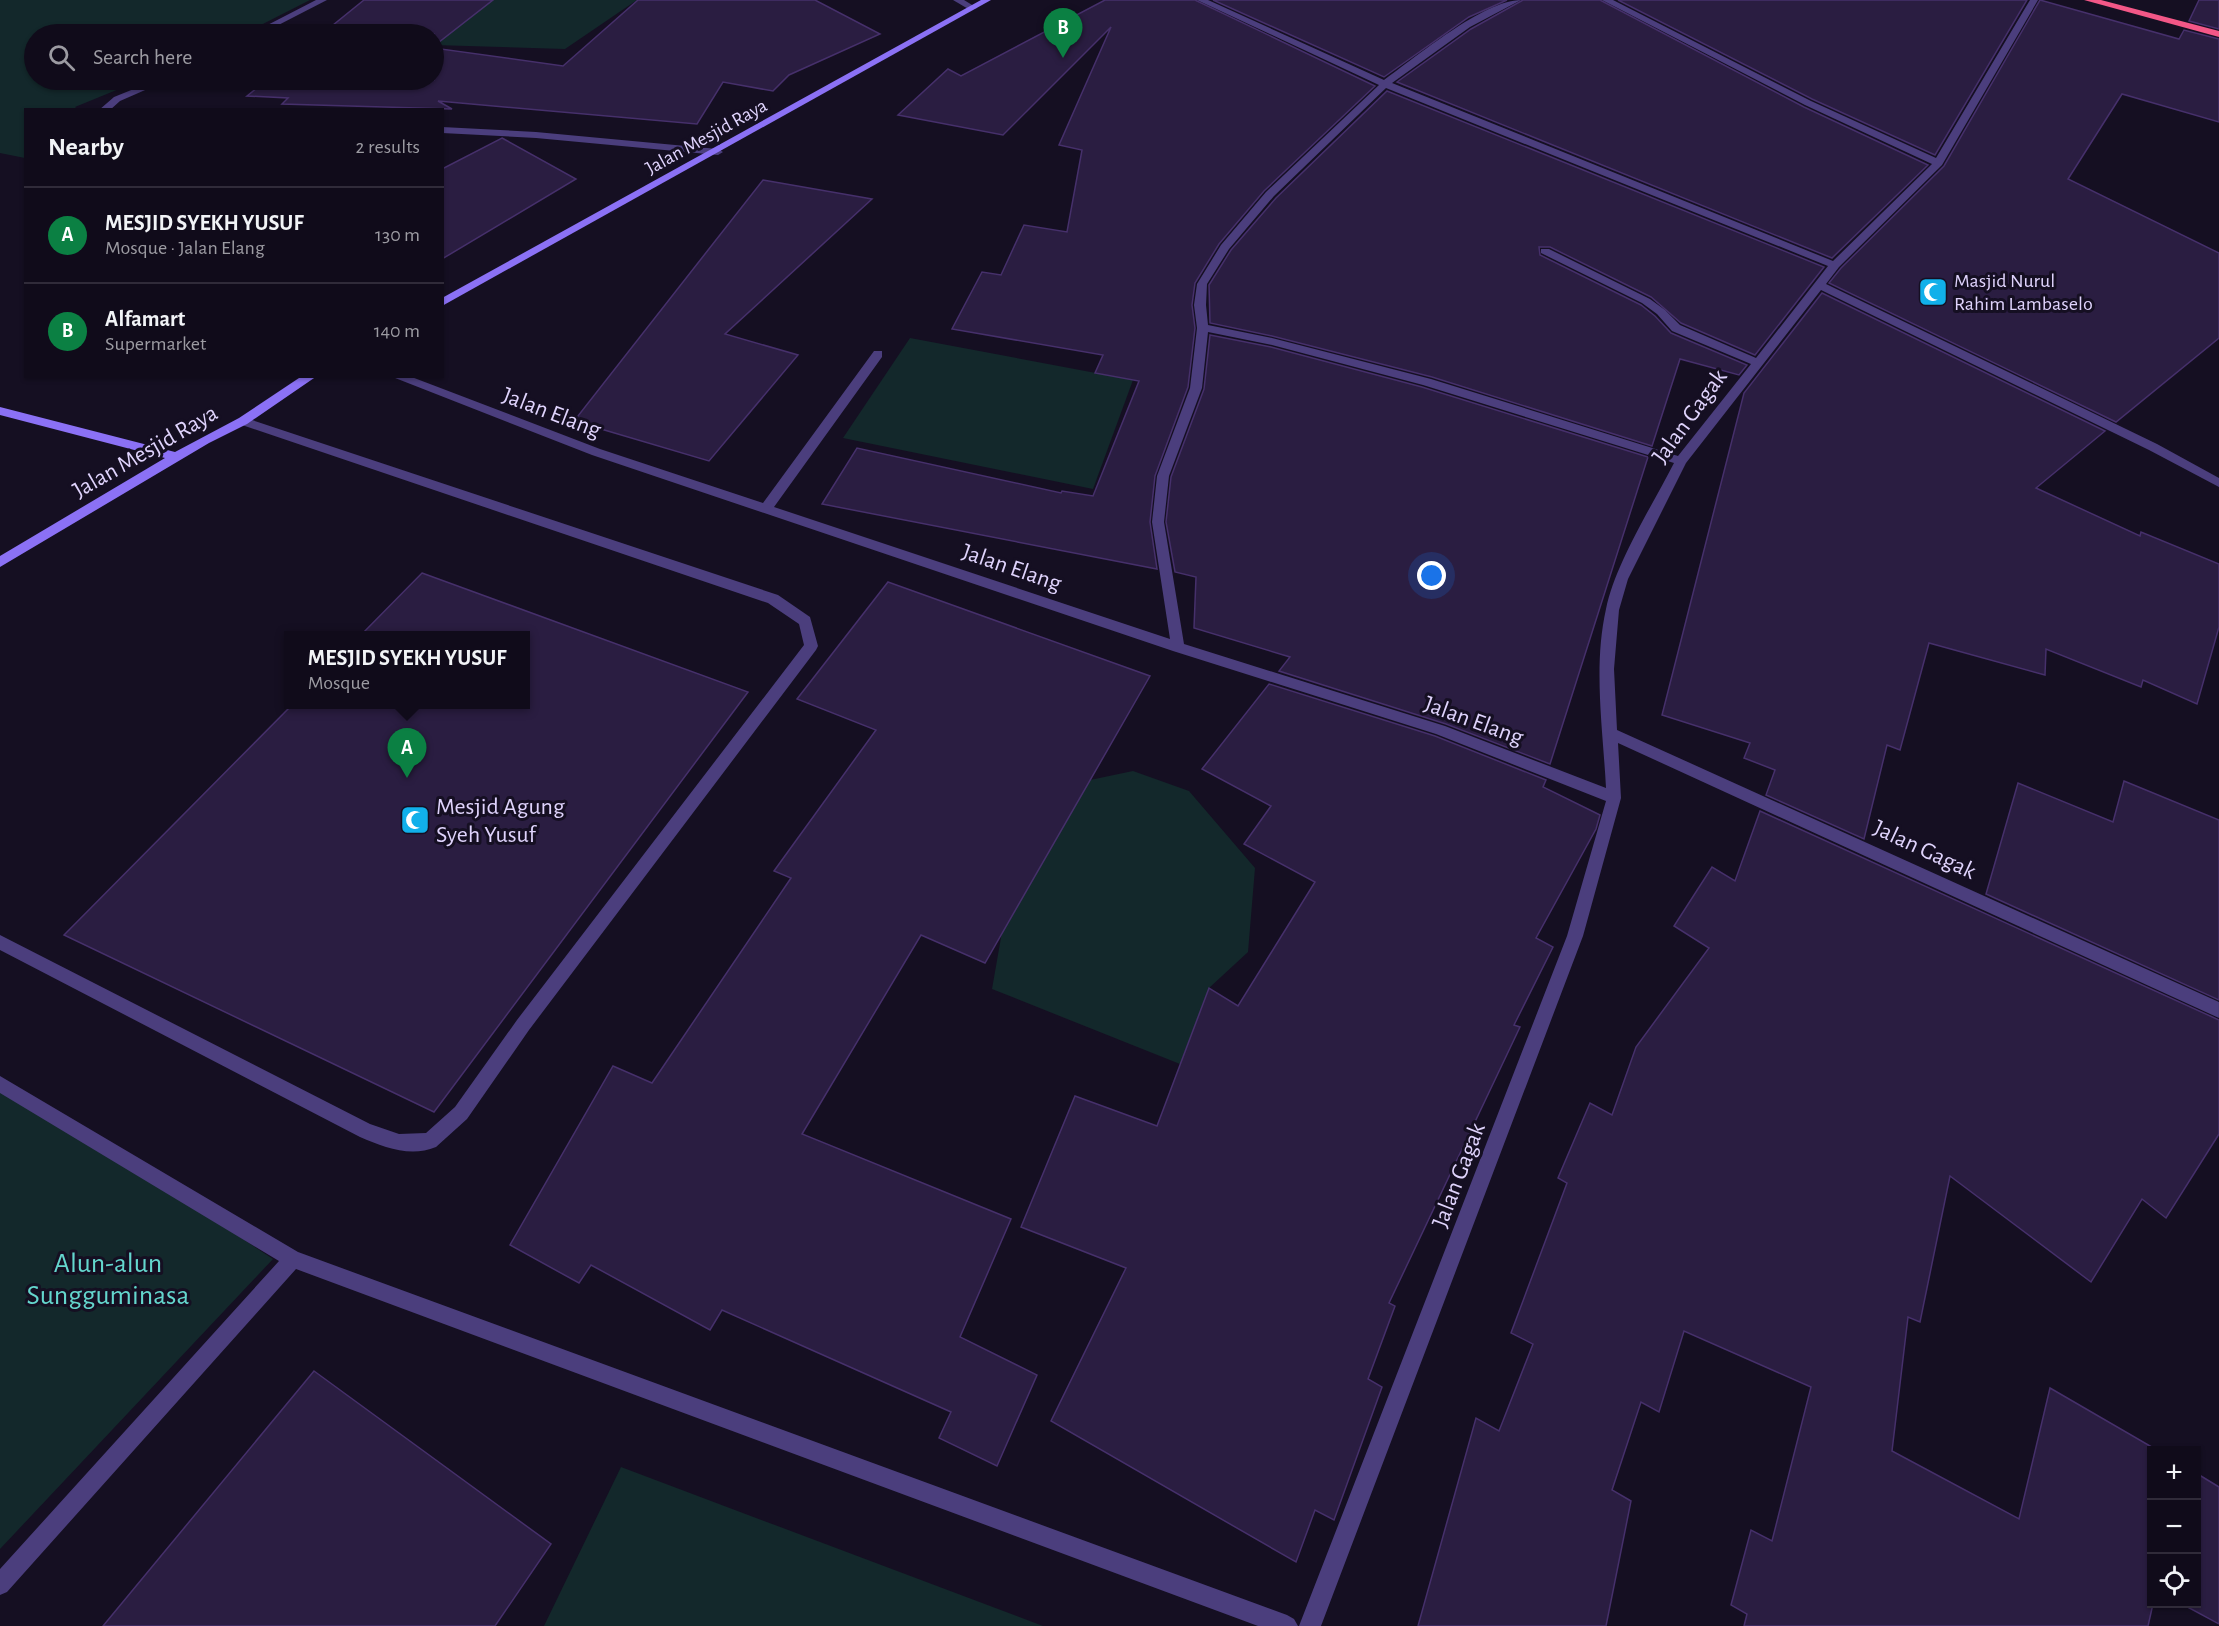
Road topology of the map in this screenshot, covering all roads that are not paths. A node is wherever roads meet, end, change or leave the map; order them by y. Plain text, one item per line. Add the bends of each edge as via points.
1 (323, 0) edge
2 (957, 0) edge
3 (987, 0) edge
4 (1201, 0) edge
5 (1517, 0) edge
6 (1606, 0) edge
7 (2034, 0) edge
8 (2089, 0) edge
9 (973, 8) junction
10 (275, 24) edge
11 (2219, 34) edge
12 (1384, 84) junction
13 (139, 90) edge
14 (106, 108) edge
15 (444, 130) edge
16 (718, 152) junction
17 (1938, 163) junction
18 (1545, 251) dead end
19 (1835, 265) junction
20 (1820, 285) junction
21 (444, 302) edge
22 (1203, 328) junction
23 (878, 354) dead end
24 (1758, 363) junction
25 (308, 378) edge
26 (401, 378) edge
27 (0, 411) edge
28 (243, 421) junction
29 (176, 457) junction
30 (1681, 461) junction
31 (2219, 483) edge
32 (766, 508) junction
33 (0, 562) edge
34 (1178, 647) junction
35 (1610, 733) junction
36 (1614, 798) junction
37 (0, 942) edge
38 (2219, 1010) edge
39 (0, 1084) edge
40 (293, 1259) junction
41 (0, 1585) edge
42 (1287, 1626) edge
43 (1310, 1626) edge

1 - 10 street
2 - 9 street
3 - 9 street, Jalan Mesjid Raya
4 - 12 street
5 - 12 street via 1467,25
6 - 17 street via 1808,103
7 - 17 street
8 - 11 highway
9 - 16 street, Jalan Mesjid Raya
12 - 19 street
12 - 22 street via 1270,194 1225,248 1202,284
13 - 14 street
15 - 16 street
16 - 21 street, Jalan Mesjid Raya
17 - 19 street, Jalan Gagak
18 - 24 street via 1646,301 1676,328
19 - 20 street, Jalan Gagak
20 - 24 street, Jalan Gagak
20 - 31 street
22 - 30 street via 1396,373
22 - 34 street via 1196,388 1163,476 1158,522
23 - 32 street
24 - 30 street, Jalan Gagak
25 - 28 street, Jalan Mesjid Raya
26 - 32 street, Jalan Elang via 596,452
27 - 29 street
28 - 29 street, Jalan Mesjid Raya
28 - 37 street via 773,598 805,621 810,646 530,1015 461,1113 430,1141 399,1143 366,1131
29 - 33 street, Jalan Mesjid Raya
30 - 35 street, Jalan Gagak via 1621,579 1612,610 1607,669
32 - 34 street, Jalan Elang
34 - 36 street, Jalan Elang via 1440,730
35 - 36 street, Jalan Gagak
35 - 38 street, Jalan Gagak
36 - 43 street, Jalan Gagak via 1575,936
39 - 40 street
40 - 41 street
40 - 42 street

